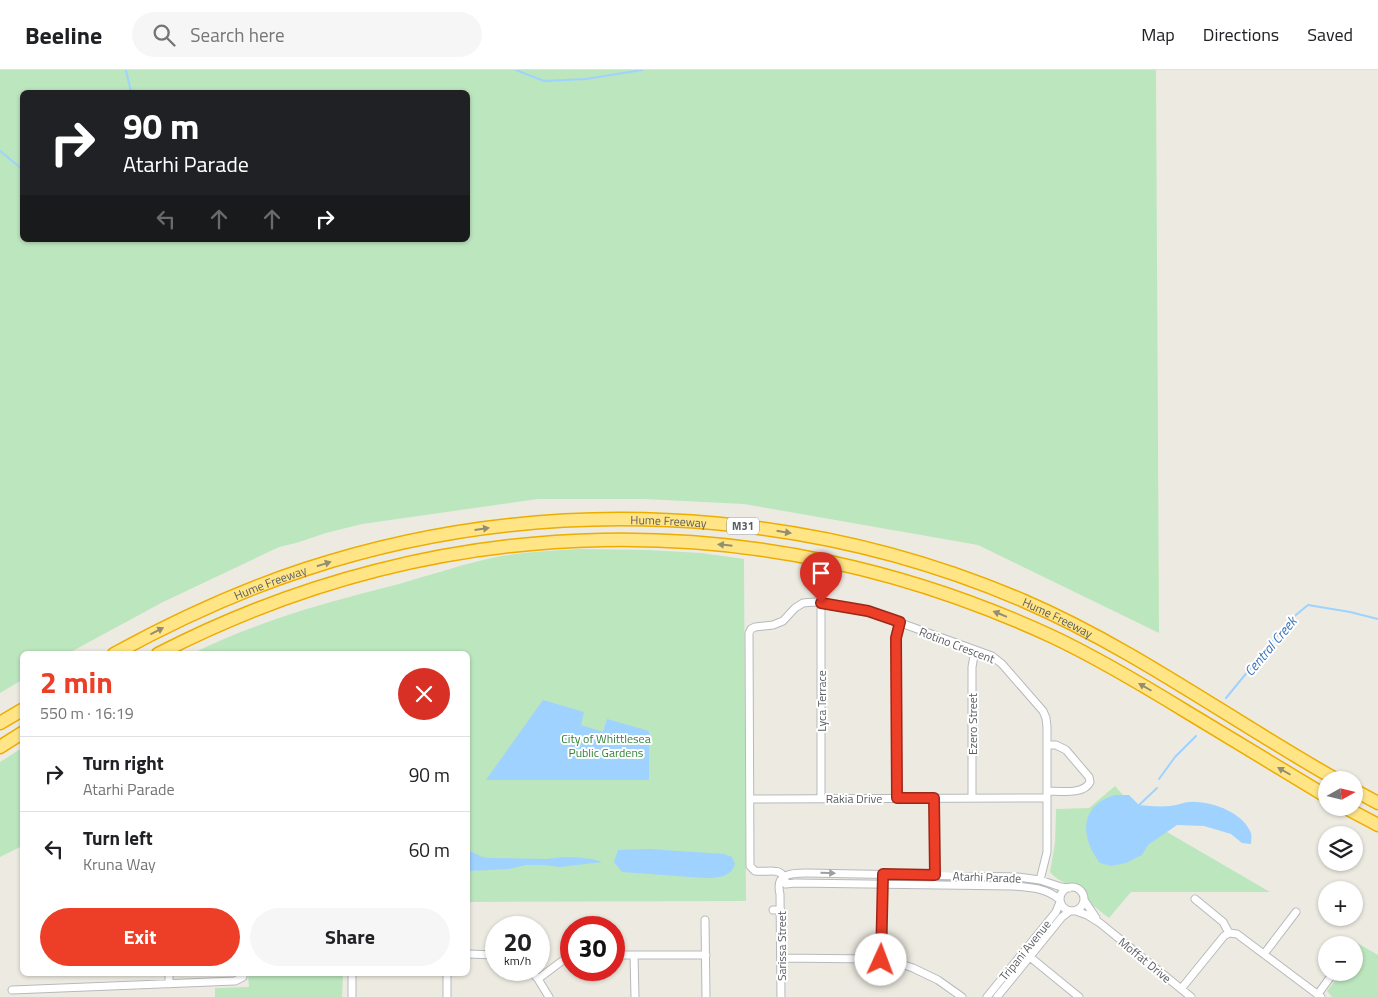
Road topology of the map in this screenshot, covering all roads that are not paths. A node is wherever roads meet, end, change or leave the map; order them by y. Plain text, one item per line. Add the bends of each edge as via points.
1 (821, 603) junction
2 (900, 622) junction
3 (975, 650) junction
4 (119, 651) edge
5 (164, 651) edge
6 (20, 711) edge
7 (0, 723) edge
8 (20, 734) edge
9 (1047, 745) junction
10 (0, 747) edge
11 (1322, 771) edge
12 (1318, 791) edge
13 (1047, 794) junction
14 (1363, 795) edge
15 (750, 798) junction
16 (821, 798) junction
17 (897, 798) junction
18 (934, 798) junction
19 (972, 798) junction
20 (1378, 803) edge
21 (1361, 816) edge
22 (1378, 825) edge
23 (883, 874) junction
24 (935, 875) junction
25 (784, 880) junction
26 (1040, 880) junction
27 (883, 884) junction
28 (934, 885) junction
29 (1069, 888) junction
30 (1195, 899) dead end
31 (1084, 900) junction
32 (1060, 901) junction
33 (1073, 911) junction
34 (1296, 912) dead end
35 (705, 920) dead end
36 (1100, 923) junction
37 (1229, 933) junction
38 (470, 954) edge
39 (1264, 954) junction
40 (485, 955) edge
41 (625, 955) edge
42 (634, 955) junction
43 (706, 955) junction
44 (1030, 957) junction
45 (781, 958) junction
46 (881, 960) junction
47 (169, 976) edge
48 (242, 976) edge
49 (352, 976) edge
50 (447, 976) edge
51 (539, 981) edge
52 (1328, 981) edge
53 (169, 984) junction
54 (1181, 989) junction
55 (12, 990) dead end
56 (1319, 995) edge
57 (352, 997) edge
58 (447, 997) edge
59 (548, 997) edge
60 (635, 997) edge
61 (706, 997) edge
62 (781, 997) edge
63 (962, 997) edge
64 (987, 997) edge
65 (997, 997) edge
66 (1079, 997) edge
67 (1191, 997) edge

1 - 2 street, Rotino Crescent via 868,611
1 - 15 street, Rotino Crescent via 803,603 778,624 750,630
1 - 16 street, Lyca Terrace
2 - 3 street, Rotino Crescent
2 - 17 street via 896,638
3 - 9 street, Rotino Crescent via 999,660 1043,711 1047,722
3 - 19 street, Ezero Street via 972,666
4 -> 11 highway, Hume Freeway / M31 via 153,632 262,584 332,561 445,534 575,520 736,525 869,549 952,574 1024,601 1130,654
12 -> 5 highway, Hume Freeway / M31 via 1125,676 1016,620 955,596 880,574 753,548 666,540 620,540 535,543 456,553 381,569 303,592 223,622
6 - 7 highway
8 - 10 highway
9 - 13 street, Rotino Crescent
9 - 13 street, Rakia Drive via 1066,750 1090,782 1079,790
13 - 19 street, Rakia Drive
13 - 26 street, Rotino Crescent via 1047,852
14 - 20 highway
15 - 16 street, Rakia Drive
15 - 25 street, Rotino Crescent via 752,868 770,872
16 - 17 street, Rakia Drive
17 - 18 street, Rakia Drive
18 - 19 street, Rakia Drive
18 - 24 street
21 - 22 highway
23 - 24 street, Atarhi Parade
25 -> 23 street, Atarhi Parade via 806,873
23 - 27 street
24 - 26 street, Atarhi Parade
24 - 28 street
25 - 27 street, Atarhi Parade via 792,883
25 - 45 street, Sarissa Street via 777,910
26 - 29 street, Atarhi Parade
27 - 28 street, Atarhi Parade
27 - 46 street
28 - 32 street, Atarhi Parade via 1031,888 1052,894
29 - 31 street via 1080,890
29 - 32 street via 1062,892
30 - 37 street via 1223,922
31 - 33 street via 1081,907
31 - 36 street, Moffat Drive
32 - 33 street via 1064,908
32 - 64 street, Tripani Avenue via 1056,912
33 - 36 street, Moffat Drive via 1084,913
33 - 44 street, Tripani Avenue via 1062,917
34 - 39 street
35 - 43 street
36 - 54 street, Moffat Drive
37 - 39 street via 1237,934
37 - 54 street
38 - 40 street
39 - 56 street
41 - 42 street
42 - 43 street
42 - 60 street
43 - 61 street
44 - 65 street, Tripani Avenue
44 - 66 street
45 - 46 street
45 - 62 street, Sarissa Street
46 - 63 street via 926,974
47 - 53 street
48 - 53 street via 235,981
49 - 57 street
50 - 58 street
51 - 59 street
52 - 56 street
53 - 55 street
54 - 67 street, Moffat Drive

